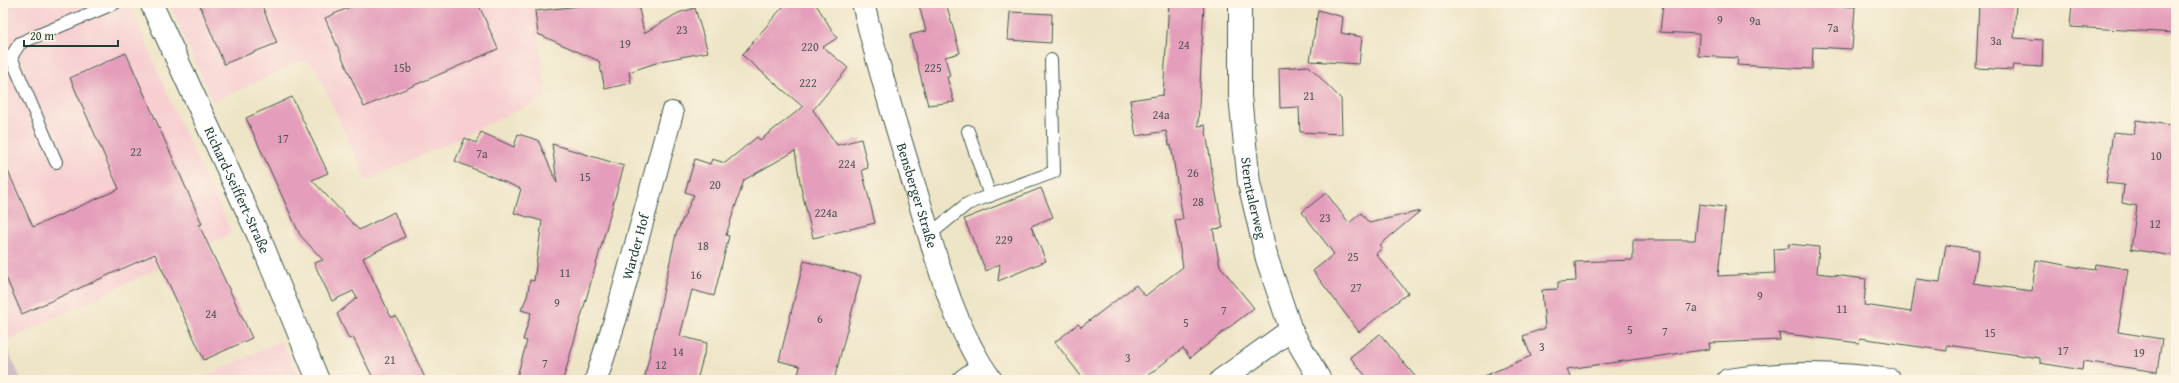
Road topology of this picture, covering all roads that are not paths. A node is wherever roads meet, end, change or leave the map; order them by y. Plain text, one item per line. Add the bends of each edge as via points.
1 (115, 3) edge
2 (151, 3) edge
3 (863, 3) edge
4 (1240, 3) edge
5 (1051, 60) dead end
6 (672, 113) dead end
7 (968, 131) dead end
8 (56, 162) dead end
9 (990, 196) junction
10 (929, 235) junction
11 (1291, 330) junction
12 (986, 374) edge
13 (318, 380) edge
14 (596, 380) edge
15 (964, 380) edge
16 (1221, 380) edge
17 (1320, 380) edge
18 (1728, 380) edge
19 (1890, 380) edge

1 - 8 lane via 20,43 11,57
2 - 13 street, Richard-Seiffert-Straße via 260,239
3 - 10 street, Bensberger Straße via 880,75
4 - 11 street, Sterntalerweg via 1240,96 1249,182 1267,259
5 - 9 lane via 1054,172
6 - 14 street, Warder Hof
7 - 9 lane
9 - 10 lane via 968,204
10 - 12 street, Bensberger Straße via 950,301
11 - 16 street
11 - 17 street, Sterntalerweg
12 - 15 street
18 - 19 street via 1756,376 1849,374

